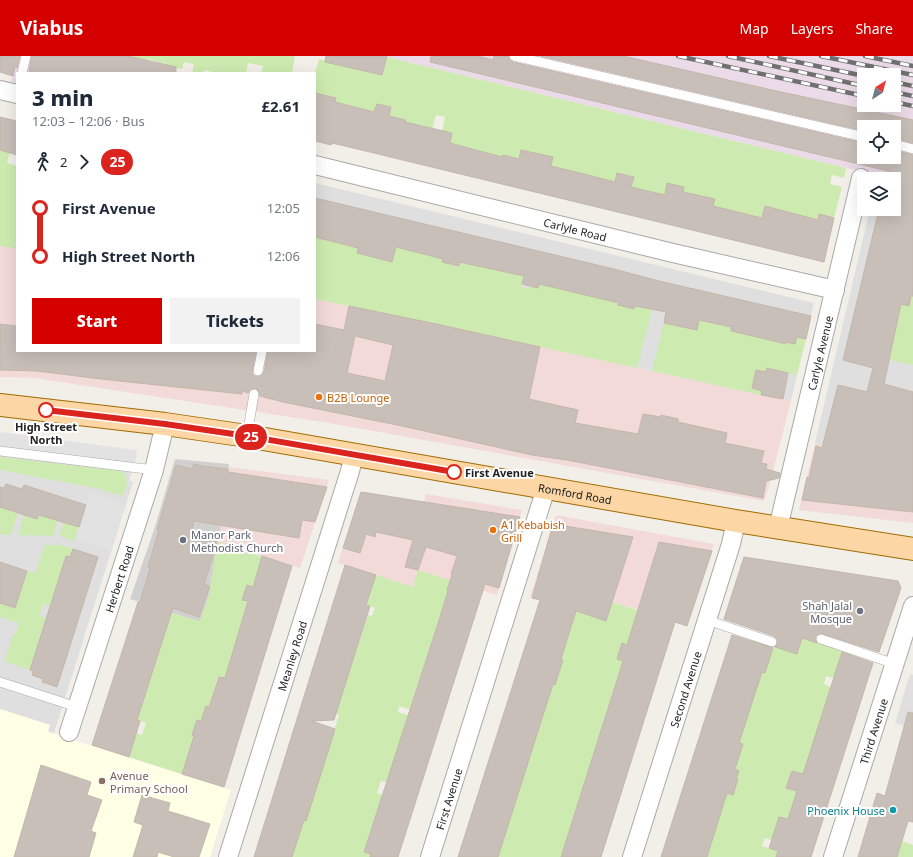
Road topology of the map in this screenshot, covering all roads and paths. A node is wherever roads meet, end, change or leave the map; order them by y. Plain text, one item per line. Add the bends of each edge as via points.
1 (26, 56) edge
2 (514, 56) edge
3 (22, 72) edge
4 (857, 135) edge
5 (901, 146) edge
6 (913, 149) edge
7 (316, 166) edge
8 (857, 199) edge
9 (835, 290) junction
10 (262, 352) edge
11 (258, 371) dead end
12 (254, 394) dead end
13 (0, 405) edge
14 (165, 424) junction
15 (247, 436) junction
16 (0, 451) edge
17 (354, 455) junction
18 (154, 470) junction
19 (546, 488) junction
20 (736, 521) junction
21 (778, 528) junction
22 (913, 549) edge
23 (913, 606) edge
24 (707, 620) junction
25 (821, 640) dead end
26 (772, 642) dead end
27 (895, 664) junction
28 (0, 682) edge
29 (77, 707) junction
30 (69, 732) dead end
31 (228, 857) edge
32 (430, 857) edge
33 (632, 857) edge
34 (833, 857) edge

1 - 3 lane
2 - 4 lane
5 - 6 lane
7 - 9 street, Carlyle Road
8 - 9 street, Carlyle Avenue
9 - 21 street, Carlyle Avenue
10 - 11 lane
12 - 15 lane
13 - 14 main road, Romford Road
14 - 15 main road, Romford Road
14 - 18 street, Herbert Road
15 - 17 main road, Romford Road
16 - 18 lane
17 - 19 main road, Romford Road
17 - 31 street, Meanley Road
18 - 29 street, Herbert Road
19 - 20 main road, Romford Road
19 - 32 street, First Avenue
20 - 21 main road, Romford Road
20 - 24 street, Second Avenue
21 - 22 main road, Romford Road
23 - 27 street, Third Avenue
24 - 26 lane
24 - 33 street, Second Avenue
25 - 27 lane
27 - 34 street, Third Avenue
28 - 29 lane
29 - 30 street, Herbert Road

